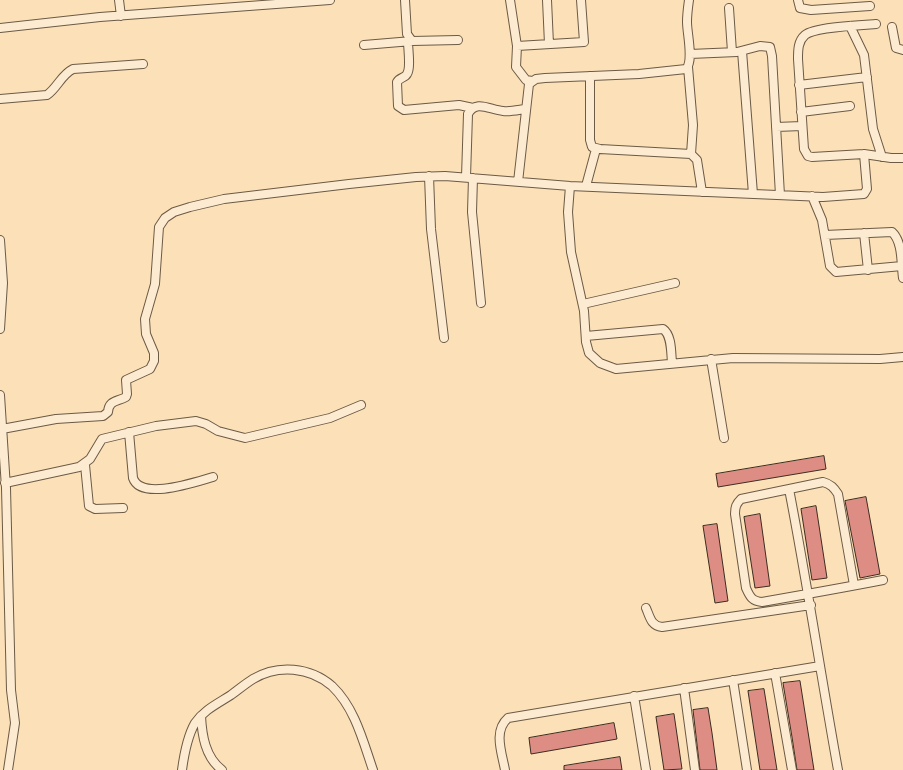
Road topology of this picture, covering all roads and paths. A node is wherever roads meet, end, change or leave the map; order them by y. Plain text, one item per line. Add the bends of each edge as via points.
1 (119, 0) edge
2 (330, 0) edge
3 (405, 0) edge
4 (510, 0) edge
5 (546, 0) edge
6 (581, 0) edge
7 (689, 0) edge
8 (798, 0) edge
9 (312, 1) edge
10 (870, 6) dead end
11 (729, 8) dead end
12 (121, 16) junction
13 (876, 24) dead end
14 (850, 26) junction
15 (892, 27) dead end
16 (0, 28) edge
17 (458, 40) dead end
18 (410, 41) junction
19 (549, 44) junction
20 (364, 45) dead end
21 (517, 46) junction
22 (903, 50) edge
23 (742, 51) junction
24 (732, 52) junction
25 (690, 54) junction
26 (143, 64) dead end
27 (688, 67) junction
28 (590, 76) junction
29 (866, 77) junction
30 (532, 81) junction
31 (800, 85) junction
32 (0, 99) edge
33 (850, 106) dead end
34 (473, 108) junction
35 (526, 109) junction
36 (801, 112) junction
37 (802, 126) junction
38 (776, 127) junction
39 (596, 148) junction
40 (691, 154) junction
41 (864, 154) junction
42 (882, 157) junction
43 (903, 158) edge
44 (429, 176) junction
45 (469, 178) junction
46 (518, 182) junction
47 (570, 186) junction
48 (586, 186) junction
49 (702, 192) junction
50 (753, 194) junction
51 (780, 195) junction
52 (812, 196) junction
53 (864, 233) junction
54 (825, 235) junction
55 (0, 240) edge
56 (902, 266) junction
57 (868, 270) junction
58 (903, 278) edge
59 (1, 283) edge
60 (675, 283) dead end
61 (481, 303) dead end
62 (583, 304) junction
63 (0, 329) edge
64 (586, 336) junction
65 (444, 338) dead end
66 (903, 357) edge
67 (711, 359) junction
68 (672, 363) junction
69 (0, 395) edge
70 (361, 405) dead end
71 (2, 429) junction
72 (129, 432) junction
73 (724, 438) dead end
74 (85, 465) junction
75 (212, 477) dead end
76 (5, 483) junction
77 (789, 489) junction
78 (123, 508) dead end
79 (883, 580) dead end
80 (854, 586) junction
81 (809, 593) junction
82 (810, 605) junction
83 (646, 608) dead end
84 (820, 666) junction
85 (775, 673) junction
86 (733, 680) junction
87 (684, 688) junction
88 (634, 696) junction
89 (201, 716) junction
90 (8, 770) edge
91 (182, 770) edge
92 (222, 770) edge
93 (373, 770) edge
94 (505, 770) edge
95 (646, 770) edge
96 (695, 770) edge
97 (747, 770) edge
98 (792, 770) edge
99 (838, 770) edge

1 - 12 street
2 - 9 street
3 - 18 street via 407,34
4 - 21 street
5 - 19 street
6 - 19 street via 584,42
7 - 25 street via 687,23
8 - 10 street via 800,8 811,10
9 - 12 street
11 - 24 street
12 - 16 street
13 - 14 street
14 - 29 street via 863,49
14 - 31 street via 810,32 802,38 798,59
15 - 22 street via 896,48
17 - 18 street
18 - 20 street
18 - 34 street via 408,72 397,82 400,109 459,105
19 - 21 street
21 - 30 street via 516,68 526,80
23 - 24 street
23 - 38 street via 767,46 772,50
23 - 50 street
24 - 25 street
25 - 27 street
26 - 32 street via 73,69 66,72 47,95
27 - 28 street via 681,70
27 - 40 street via 693,125
28 - 30 street
28 - 39 street via 590,140
29 - 31 street
29 - 42 street via 873,129
30 - 35 street via 527,90
31 - 36 street
33 - 36 street
34 - 35 street via 485,107 507,112
34 - 45 street via 468,114
35 - 46 street
36 - 37 street
37 - 38 street
37 - 41 street via 804,149 808,156
38 - 51 street
39 - 40 street
39 - 48 street
40 - 49 street via 698,160
41 - 42 street
41 - 52 street via 866,192 858,195
42 - 43 street
44 - 45 street
44 - 65 street via 431,229
44 - 71 street via 224,199 169,215 160,227 155,284 145,319 146,334 154,353 150,370 126,380 126,397 113,402 103,416 56,419
45 - 46 street
45 - 61 street
46 - 47 street
47 - 48 street
47 - 62 street via 568,212 571,252
48 - 49 street
49 - 50 street
50 - 51 street
51 - 52 street
52 - 54 street
53 - 54 street
53 - 56 street via 887,231 895,235
53 - 57 street
54 - 57 street via 832,268 841,272
55 - 59 street
56 - 57 street
56 - 58 street
59 - 63 street
60 - 62 street
62 - 64 street
64 - 68 street via 589,353 595,360 611,368
64 - 68 street via 663,329 669,340
66 - 67 street
67 - 68 street
67 - 73 street
69 - 71 street
70 - 72 street via 318,421 245,438 218,431 196,421
71 - 76 street
72 - 74 street via 102,439
72 - 75 street via 133,478 142,488 154,490
74 - 76 street
74 - 78 street via 89,506 95,509
76 - 90 street via 11,690 16,723
77 - 80 street via 823,482 834,487 841,508
77 - 81 street
77 - 81 street via 741,499 735,507 746,588 750,598 762,602
79 - 80 street
80 - 81 street
81 - 82 street
82 - 83 street via 662,627 657,627 652,622
82 - 84 street
84 - 85 street
84 - 99 street
85 - 86 street
85 - 98 street
86 - 87 street
86 - 97 street
87 - 88 street
87 - 96 street
88 - 94 street via 508,718 500,728 499,737
88 - 95 street
89 - 91 street via 192,730
89 - 92 street via 208,753
89 - 93 street via 213,705 260,675 298,669 331,686 347,703

